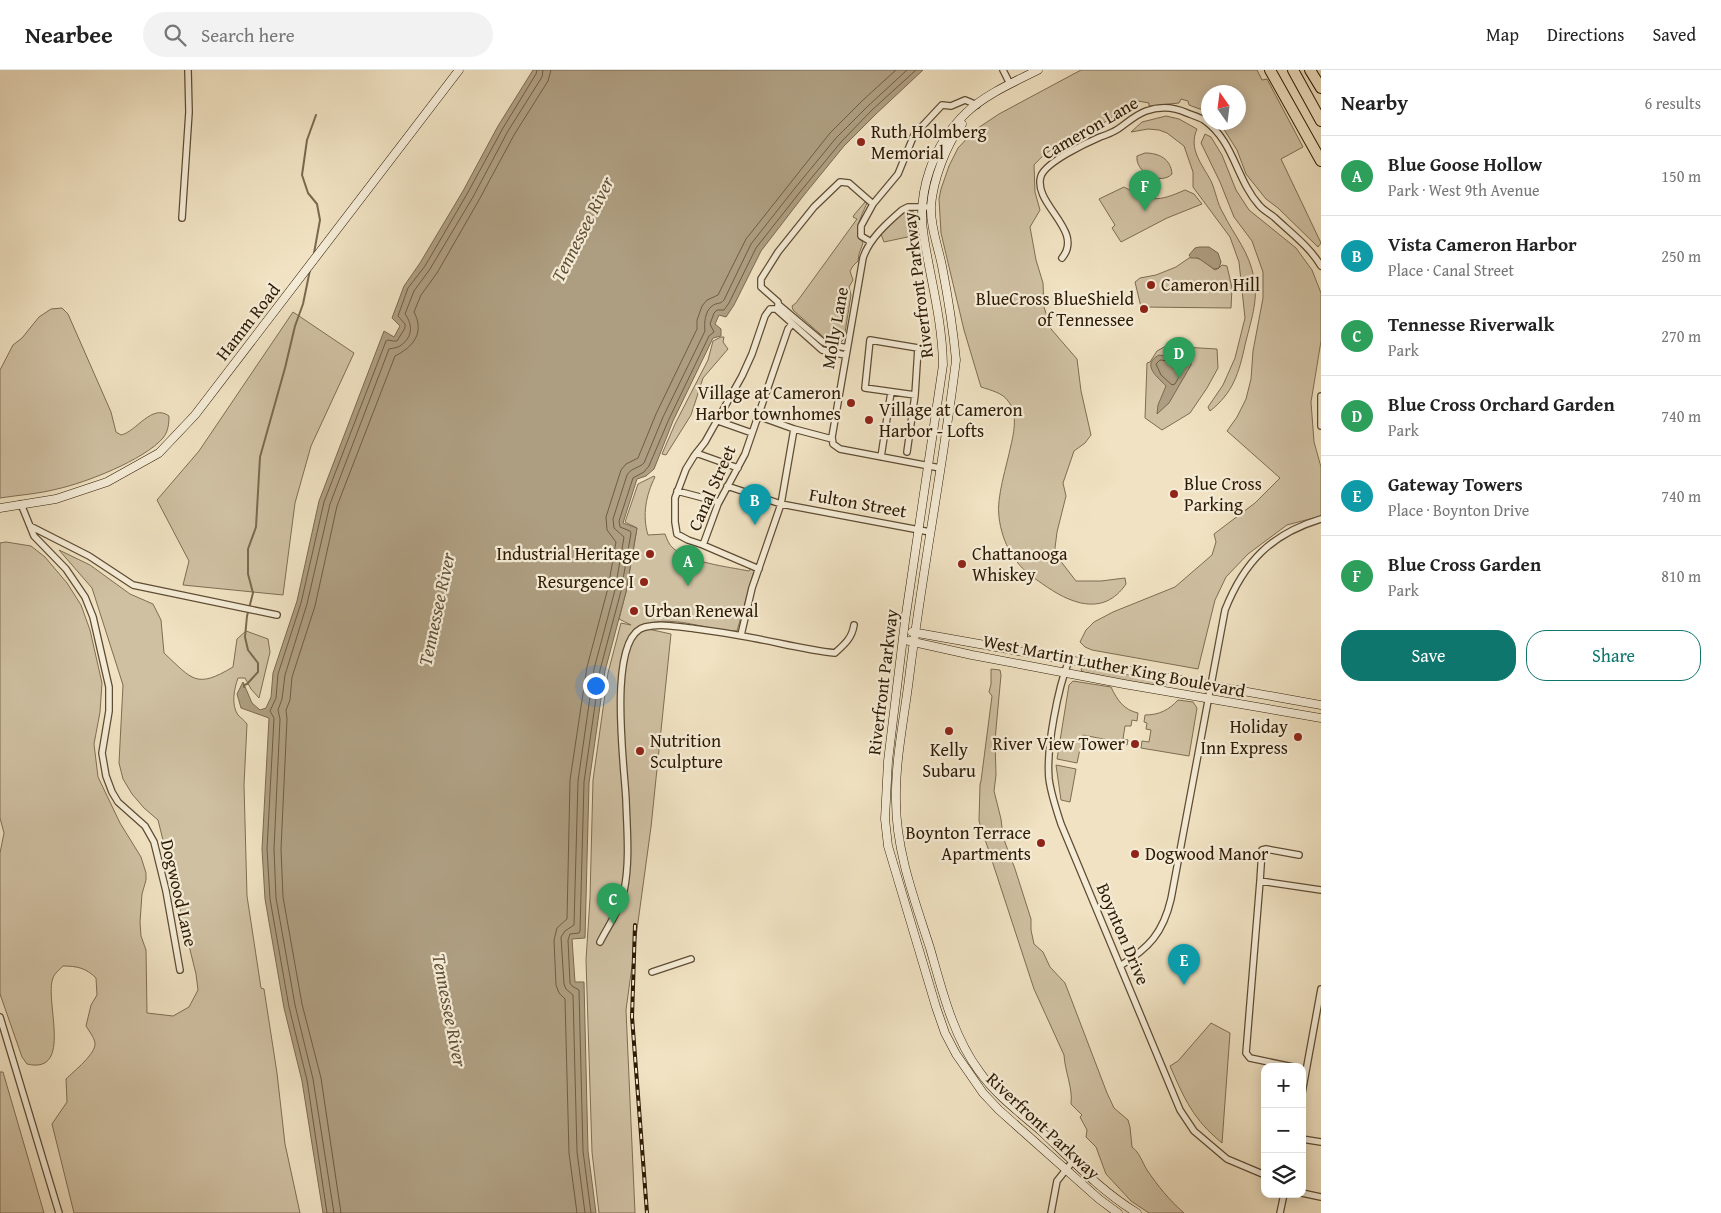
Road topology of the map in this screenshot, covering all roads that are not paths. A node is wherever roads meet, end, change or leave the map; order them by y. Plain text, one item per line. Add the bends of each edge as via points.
1 (188, 70) edge
2 (459, 70) edge
3 (1003, 70) edge
4 (1038, 70) edge
5 (1270, 70) edge
6 (1293, 70) edge
7 (1310, 70) edge
8 (1010, 84) junction
9 (1321, 88) edge
10 (980, 103) junction
11 (1321, 120) edge
12 (1321, 161) edge
13 (873, 204) junction
14 (927, 207) junction
15 (182, 218) dead end
16 (871, 242) junction
17 (1062, 258) dead end
18 (1321, 266) edge
19 (777, 304) junction
20 (792, 324) junction
21 (847, 348) junction
22 (845, 355) junction
23 (891, 392) junction
24 (915, 395) junction
25 (1321, 396) edge
26 (758, 416) junction
27 (718, 421) junction
28 (1321, 426) edge
29 (794, 429) junction
30 (752, 433) junction
31 (832, 439) junction
32 (907, 452) dead end
33 (696, 453) junction
34 (881, 457) junction
35 (929, 466) junction
36 (738, 468) junction
37 (940, 468) junction
38 (728, 486) junction
39 (677, 491) junction
40 (719, 502) junction
41 (21, 504) junction
42 (781, 504) junction
43 (0, 508) edge
44 (1321, 519) edge
45 (30, 526) junction
46 (919, 530) junction
47 (930, 532) junction
48 (703, 545) junction
49 (759, 568) junction
50 (277, 614) dead end
51 (854, 625) dead end
52 (915, 632) junction
53 (904, 634) junction
54 (741, 635) junction
55 (914, 643) junction
56 (1069, 660) junction
57 (1064, 672) junction
58 (1212, 685) junction
59 (1209, 700) junction
60 (1321, 705) edge
61 (1321, 718) edge
62 (886, 805) junction
63 (896, 805) junction
64 (1299, 855) dead end
65 (1260, 881) junction
66 (1321, 890) edge
67 (600, 942) dead end
68 (691, 959) dead end
69 (1120, 966) junction
70 (180, 970) dead end
71 (652, 972) dead end
72 (1321, 989) edge
73 (0, 1017) edge
74 (1274, 1063) edge
75 (1306, 1064) edge
76 (1306, 1140) edge
77 (1321, 1142) edge
78 (1073, 1161) junction
79 (1066, 1170) junction
80 (1261, 1173) edge
81 (1306, 1194) edge
82 (1321, 1197) edge
83 (1283, 1198) edge
84 (59, 1213) edge
85 (1051, 1213) edge
86 (1118, 1213) edge
87 (1137, 1213) edge
88 (1280, 1213) edge

1 - 15 street via 189,112
2 - 41 main road, Hamm Road via 195,415 159,452 107,482 56,499
3 - 8 street
4 - 8 main road, Riverfront Parkway
5 - 12 highway
6 - 11 highway
7 - 9 highway
8 - 10 main road, Riverfront Parkway
10 - 13 street via 964,100 938,108 914,134 898,174
10 - 14 main road, Riverfront Parkway via 960,126 949,146
13 - 16 street via 860,230 862,237
13 - 19 street via 843,181 814,207 778,252 762,279 762,288
14 - 16 street, Molly Lane via 902,210
14 - 35 main road, Riverfront Parkway via 922,218 939,315 943,365
14 - 37 main road, Riverfront Parkway via 952,317 956,360
16 - 21 street, Molly Lane via 863,258
17 - 18 street, Cameron Lane via 1069,242 1042,191 1040,182 1044,170 1140,114 1168,107 1204,120 1224,139 1249,192 1260,207 1302,242
19 - 20 street
19 - 21 street via 824,342
19 - 27 street via 765,316 751,358
20 - 22 street via 822,350
20 - 26 street, Canal Street
21 - 22 street, Molly Lane
22 - 31 street, Molly Lane
23 - 24 street
23 - 24 street via 865,388 870,340 918,348
23 - 34 street
24 - 32 street
25 - 28 street
26 - 29 street
26 - 30 street, Canal Street
27 - 30 street
27 - 33 street
29 - 31 street
29 - 42 street
30 - 36 street, Canal Street
31 - 34 street via 840,450
33 - 36 street
33 - 39 street
34 - 35 street
35 - 37 street
35 - 46 main road, Riverfront Parkway
36 - 38 street, Canal Street
37 - 47 main road, Riverfront Parkway
38 - 40 street, Canal Street
38 - 42 street, Fulton Street
39 - 40 street
39 - 48 street via 677,534
40 - 48 street, Canal Street
41 - 43 main road, Hamm Road
41 - 45 street, Dogwood Lane
42 - 46 street, Fulton Street
42 - 49 street
44 - 58 street via 1290,531 1273,542 1243,572 1225,610
45 - 50 street via 90,556 133,585
45 - 70 street, Dogwood Lane via 34,536 72,576 86,597 93,617 109,687 109,711 102,753 106,776 118,802 145,826 154,842
46 - 47 street, Fulton Street
46 - 53 main road, Riverfront Parkway
47 - 52 main road, Riverfront Parkway
48 - 49 street
49 - 54 street
51 - 54 street via 848,642 836,653
52 - 53 main road, West Martin Luther King Boulevard
52 - 55 main road, Riverfront Parkway
52 - 56 main road, West Martin Luther King Boulevard
53 - 55 main road, West Martin Luther King Boulevard
53 - 62 main road, Riverfront Parkway via 888,761
54 - 67 street via 664,625 642,628 633,634 620,682 626,800 624,892
55 - 57 main road, West Martin Luther King Boulevard
55 - 63 main road, Riverfront Parkway
56 - 57 street, Boynton Drive
56 - 58 main road, West Martin Luther King Boulevard
57 - 59 main road, West Martin Luther King Boulevard
57 - 69 street, Boynton Drive via 1050,739 1049,778 1061,824
58 - 59 street
58 - 60 main road, West Martin Luther King Boulevard
59 - 61 main road, West Martin Luther King Boulevard
59 - 69 street via 1166,918 1152,942
62 - 63 street
62 - 79 main road, Riverfront Parkway via 888,846 945,1033 983,1093
63 - 78 main road, Riverfront Parkway via 908,878 946,1000 966,1050 996,1090
64 - 65 street via 1266,848 1262,850
65 - 66 street
65 - 74 street via 1246,1053 1250,1058
68 - 71 street
69 - 80 street, Boynton Drive via 1180,1110 1194,1131 1227,1158
72 - 75 street
73 - 84 street
76 - 77 street
78 - 79 street
78 - 87 main road, Riverfront Parkway
79 - 85 street via 1057,1181
79 - 86 main road, Riverfront Parkway
81 - 82 street
83 - 88 street

